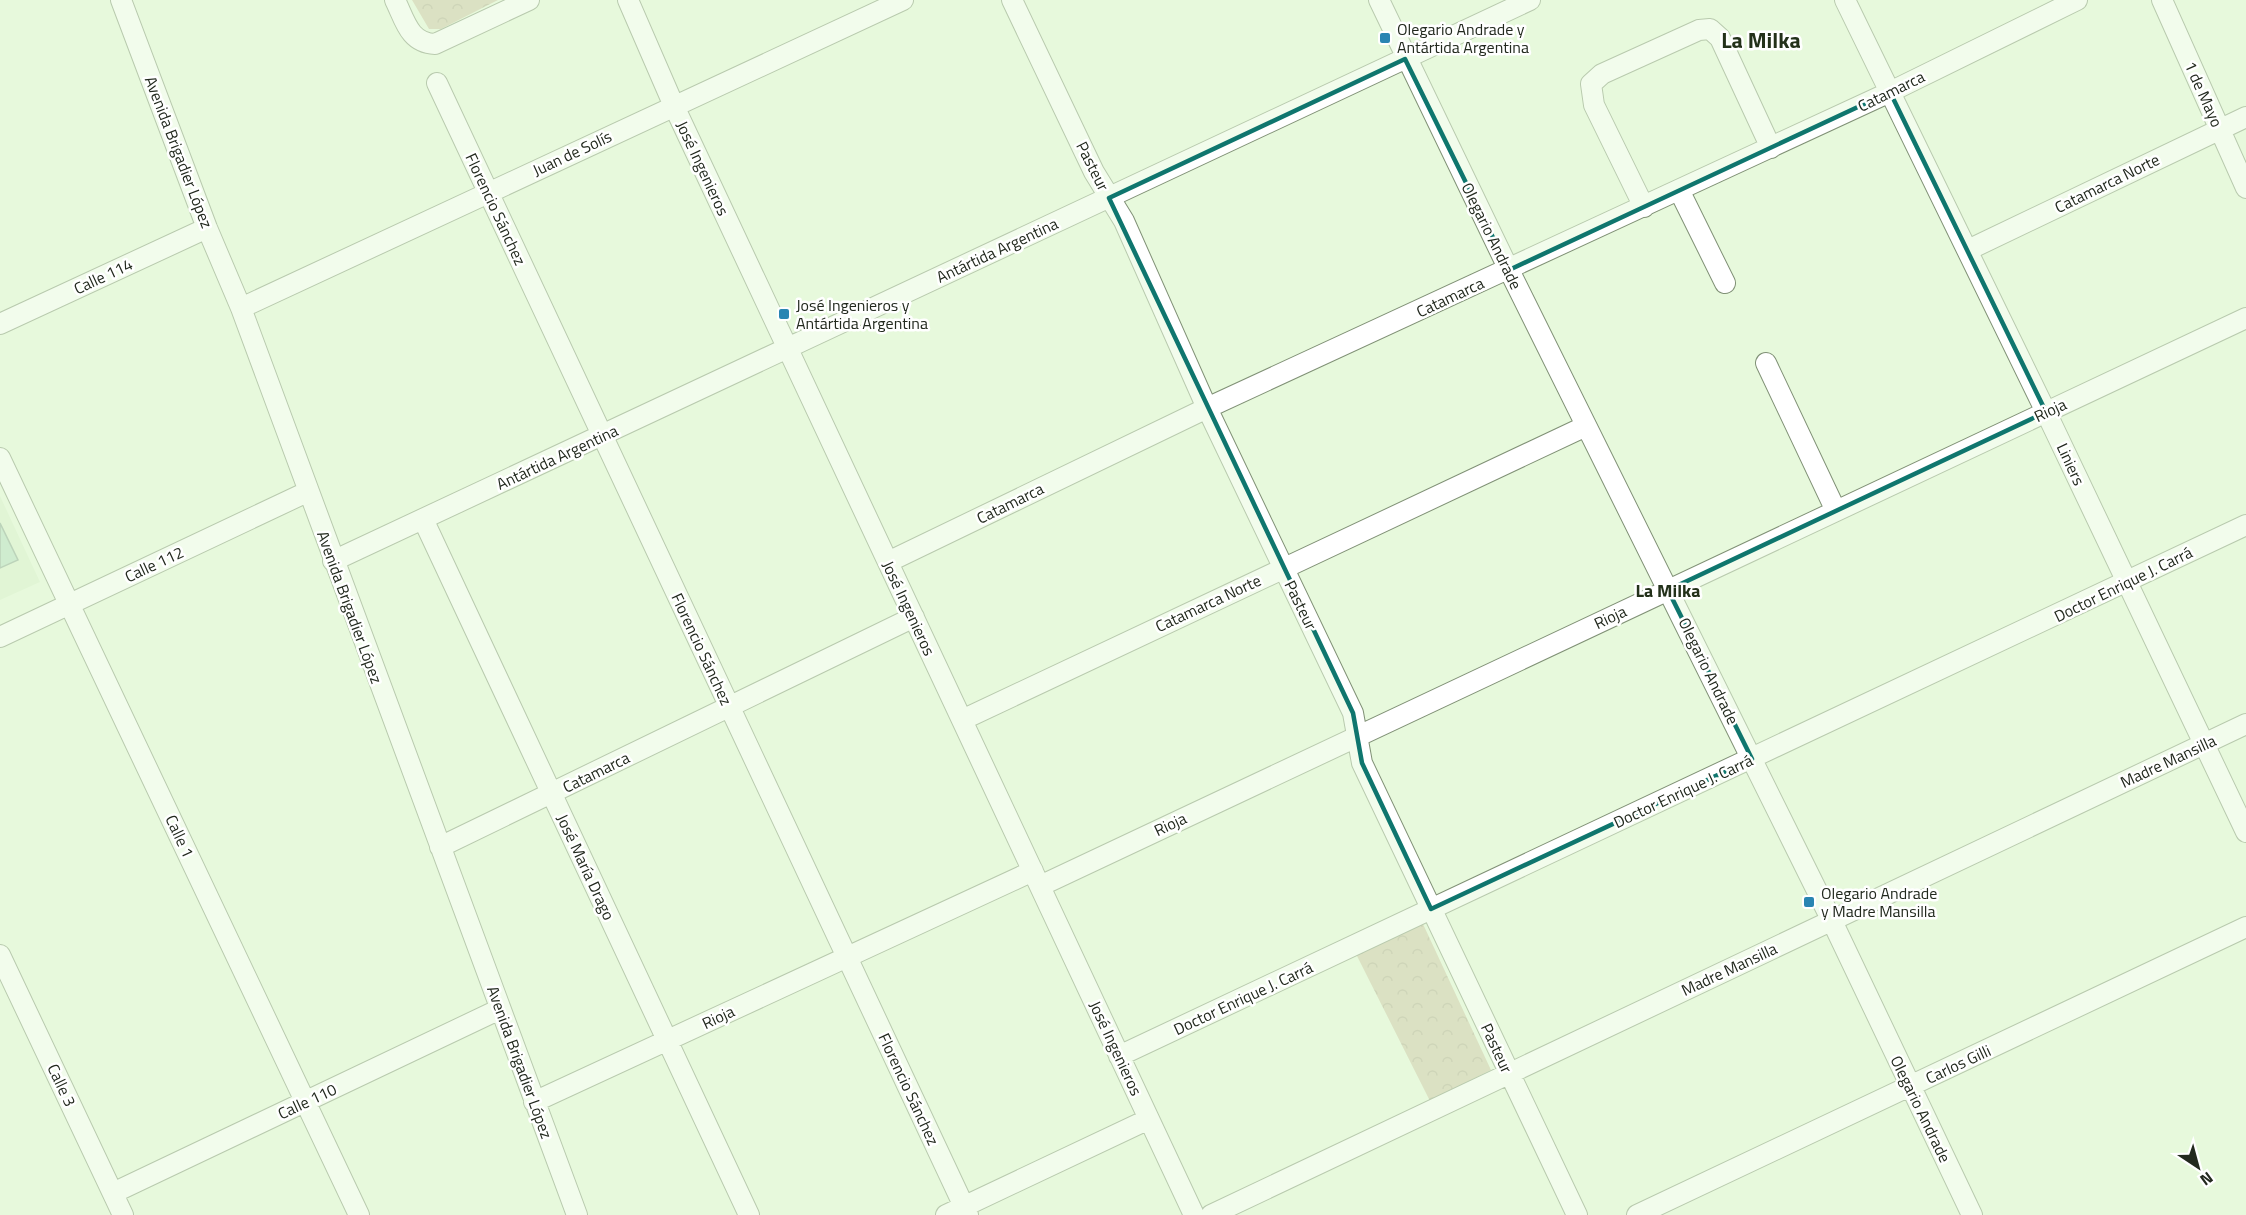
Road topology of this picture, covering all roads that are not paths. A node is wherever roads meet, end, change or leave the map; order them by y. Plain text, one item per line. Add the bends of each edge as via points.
1 (121, 0) edge
2 (395, 0) edge
3 (529, 0) edge
4 (628, 0) edge
5 (903, 0) edge
6 (1012, 0) edge
7 (1379, 0) edge
8 (1530, 0) edge
9 (1845, 0) edge
10 (2078, 0) edge
11 (2162, 0) edge
12 (1405, 59) junction
13 (436, 83) dead end
14 (1890, 92) junction
15 (674, 106) junction
16 (2246, 117) edge
17 (2220, 129) junction
18 (1771, 148) junction
19 (2246, 188) edge
20 (1679, 190) junction
21 (488, 193) junction
22 (1109, 198) junction
23 (1644, 207) junction
24 (207, 228) junction
25 (1968, 250) junction
26 (1509, 270) junction
27 (1725, 283) dead end
28 (241, 308) junction
29 (2246, 318) edge
30 (0, 324) edge
31 (788, 348) junction
32 (1766, 363) dead end
33 (1207, 408) junction
34 (2046, 412) junction
35 (1586, 426) junction
36 (602, 435) junction
37 (0, 458) edge
38 (308, 492) junction
39 (1836, 511) junction
40 (423, 519) junction
41 (2246, 525) edge
42 (333, 561) junction
43 (888, 562) junction
44 (1282, 568) junction
45 (2127, 583) junction
46 (1668, 590) junction
47 (71, 604) junction
48 (914, 617) junction
49 (0, 637) edge
50 (730, 707) junction
51 (962, 720) junction
52 (2246, 724) edge
53 (1357, 736) junction
54 (2204, 744) junction
55 (1752, 759) junction
56 (552, 794) junction
57 (2246, 832) edge
58 (440, 847) junction
59 (1036, 878) junction
60 (1431, 909) junction
61 (1832, 921) junction
62 (2246, 927) edge
63 (0, 955) edge
64 (847, 957) junction
65 (500, 1009) junction
66 (667, 1041) junction
67 (1119, 1056) junction
68 (1509, 1073) junction
69 (1910, 1087) junction
70 (305, 1102) junction
71 (534, 1102) junction
72 (1149, 1119) junction
73 (113, 1193) junction
74 (966, 1211) edge
75 (123, 1215) edge
76 (358, 1215) edge
77 (577, 1215) edge
78 (748, 1215) edge
79 (946, 1215) edge
80 (1194, 1215) edge
81 (1211, 1215) edge
82 (1576, 1215) edge
83 (1637, 1215) edge
84 (1972, 1215) edge

1 - 24 street, Avenida Brigadier López
2 - 3 street via 412,37 422,44 435,44
4 - 15 street, José Ingenieros
5 - 15 street, Juan de Solís
6 - 22 street, Pasteur
7 - 12 street, Olegario Andrade
8 - 12 street, Antártida Argentina
9 - 14 street, Liniers
10 - 14 street, Catamarca
11 - 17 street, 1 de Mayo
12 - 22 street, Antártida Argentina
12 - 26 street, Olegario Andrade
13 - 21 street, Florencio Sánchez
14 - 18 street, Catamarca
14 - 25 street, Liniers
15 - 21 street, Juan de Solís
15 - 31 street, José Ingenieros
16 - 17 street, Catamarca Norte
17 - 19 street, 1 de Mayo
17 - 25 street, Catamarca Norte
18 - 20 street, Catamarca
18 - 23 street via 1720,38 1710,29 1699,30 1602,74 1592,84 1594,105
20 - 23 street, Catamarca
20 - 27 street
21 - 28 street, Juan de Solís
21 - 36 street, Florencio Sánchez
22 - 31 street, Antártida Argentina
22 - 33 street, Pasteur via 1124,221
23 - 26 street, Catamarca
24 - 28 street, Avenida Brigadier López
24 - 30 street, Calle 114
25 - 34 street, Liniers
26 - 33 street, Catamarca
26 - 35 street, Olegario Andrade
28 - 38 street, Avenida Brigadier López
29 - 34 street, Rioja
31 - 36 street, Antártida Argentina
31 - 43 street, José Ingenieros
32 - 39 street
33 - 43 street, Catamarca
33 - 44 street, Pasteur
34 - 39 street, Rioja
34 - 45 street, Liniers
35 - 44 street, Catamarca Norte
35 - 46 street, Olegario Andrade
36 - 40 street, Antártida Argentina
36 - 50 street, Florencio Sánchez
37 - 47 street, Calle 1
38 - 42 street, Avenida Brigadier López
38 - 47 street, Calle 112
39 - 46 street, Rioja
40 - 42 street, Antártida Argentina
40 - 56 street, José María Drago
41 - 45 street, Doctor Enrique J. Carrá
42 - 58 street, Avenida Brigadier López
43 - 48 street, José Ingenieros
44 - 51 street, Catamarca Norte
44 - 53 street, Pasteur via 1353,712
45 - 54 street, Liniers
45 - 55 street, Doctor Enrique J. Carrá
46 - 53 street, Rioja
46 - 55 street, Olegario Andrade
47 - 49 street, Calle 112
47 - 70 street, Calle 1
48 - 50 street, Catamarca
48 - 51 street, José Ingenieros
50 - 56 street, Catamarca
50 - 64 street, Florencio Sánchez
51 - 59 street, José Ingenieros
52 - 54 street, Madre Mansilla
53 - 59 street, Rioja
53 - 60 street, Pasteur via 1362,763
54 - 57 street, Liniers
54 - 61 street, Madre Mansilla
55 - 60 street, Doctor Enrique J. Carrá
55 - 61 street, Olegario Andrade
56 - 58 street, Catamarca
56 - 66 street, José María Drago
58 - 65 street, Avenida Brigadier López
59 - 64 street, Rioja
59 - 67 street, José Ingenieros
60 - 67 street, Doctor Enrique J. Carrá
60 - 68 street, Pasteur
61 - 68 street, Madre Mansilla
61 - 69 street, Olegario Andrade
62 - 69 street, Carlos Gilli
63 - 73 street, Calle 3
64 - 66 street, Rioja
64 - 74 street, Florencio Sánchez
65 - 70 street, Calle 110
65 - 71 street, Avenida Brigadier López
66 - 71 street, Rioja
66 - 78 street, José María Drago
67 - 72 street, José Ingenieros
68 - 81 street, Madre Mansilla
68 - 82 street, Pasteur
69 - 83 street, Carlos Gilli
69 - 84 street, Olegario Andrade
70 - 73 street, Calle 110
70 - 76 street, Calle 1
71 - 77 street, Avenida Brigadier López
72 - 74 street
72 - 80 street, José Ingenieros
73 - 75 street, Calle 3
74 - 79 street

